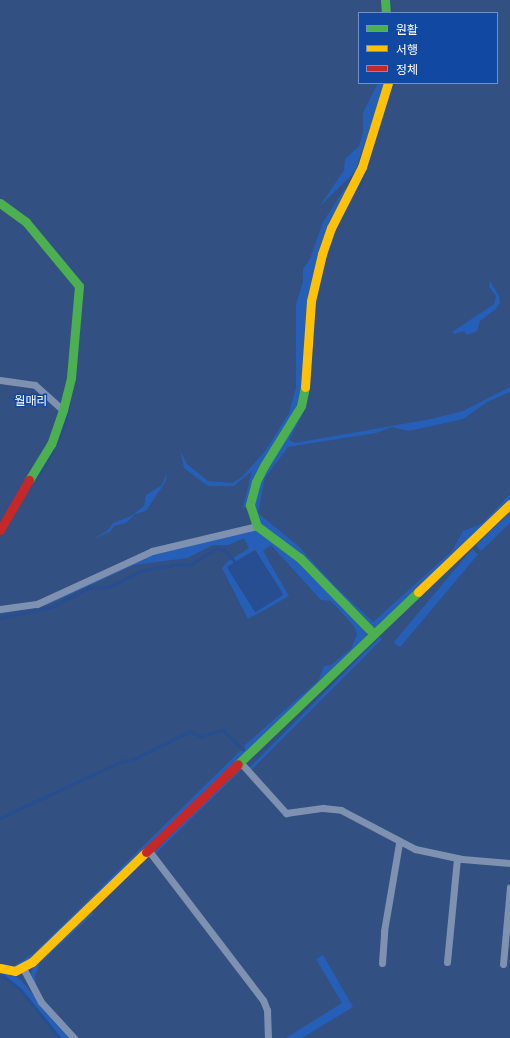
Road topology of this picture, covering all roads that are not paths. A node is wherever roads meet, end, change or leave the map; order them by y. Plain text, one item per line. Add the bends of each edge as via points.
1 (385, 0) edge
2 (386, 12) edge
3 (388, 84) edge
4 (0, 203) edge
5 (0, 380) edge
6 (64, 410) junction
7 (510, 504) edge
8 (257, 526) junction
9 (0, 530) edge
10 (0, 609) edge
11 (373, 633) junction
12 (240, 762) junction
13 (400, 843) junction
14 (149, 850) junction
15 (457, 858) junction
16 (510, 863) edge
17 (510, 887) edge
18 (447, 962) dead end
19 (382, 963) dead end
20 (503, 964) dead end
21 (0, 968) edge
22 (23, 968) junction
23 (74, 1038) edge
24 (268, 1038) edge

1 - 2 street
3 - 8 street via 362,166 331,228 322,254 311,301 307,377 301,406 256,482 250,506
4 - 6 street via 26,222 79,286 71,378
5 - 6 street via 34,385
6 - 9 street via 51,444
7 - 11 street
8 - 10 street via 152,551 37,604
8 - 11 street via 300,558
11 - 12 street
12 - 13 street via 286,813 323,808 341,810
12 - 14 street
13 - 15 street via 428,853
13 - 19 street via 384,931
14 - 22 street
14 - 24 street via 263,1000 267,1010
15 - 16 street
15 - 18 street
17 - 20 street
21 - 22 street via 15,971
22 - 23 street via 40,1002

